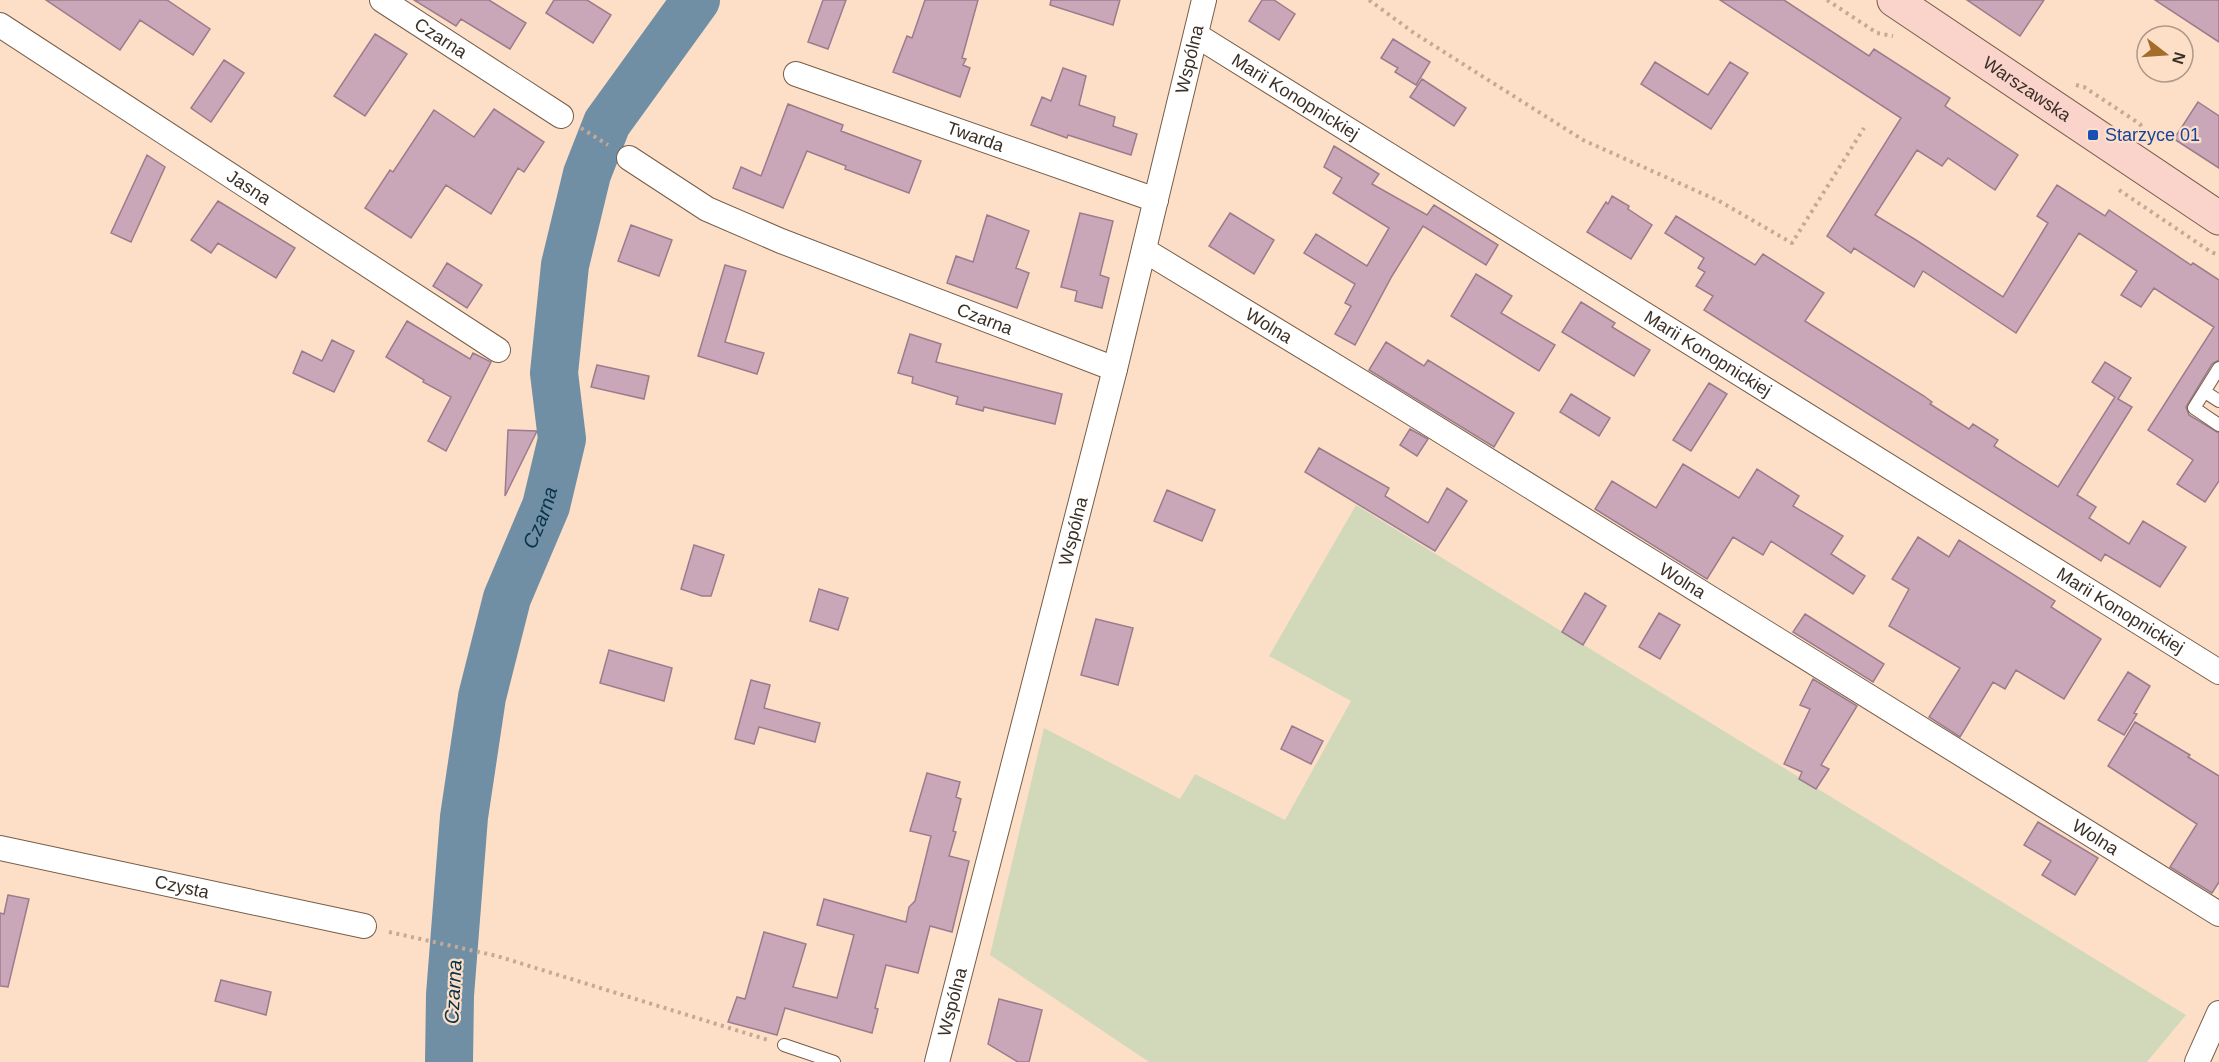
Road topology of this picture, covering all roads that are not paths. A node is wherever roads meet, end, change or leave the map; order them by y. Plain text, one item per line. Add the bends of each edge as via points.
1 (382, 0) edge
2 (1894, 0) edge
3 (1200, 1) edge
4 (0, 25) edge
5 (1196, 35) junction
6 (796, 74) dead end
7 (561, 116) road end
8 (629, 158) road end
9 (1156, 200) junction
10 (2219, 218) edge
11 (1144, 250) junction
12 (498, 350) dead end
13 (1115, 369) junction
14 (2218, 373) edge
15 (2205, 392) junction
16 (2219, 401) edge
17 (2219, 425) edge
18 (2219, 672) edge
19 (0, 848) edge
20 (2219, 914) edge
21 (364, 926) road end
22 (2219, 1012) edge
23 (784, 1045) road end
24 (834, 1062) edge
25 (937, 1062) edge
26 (2197, 1062) edge

1 - 7 street, Czarna
2 - 10 main road, Warszawska
3 - 5 street, Wspólna
4 - 12 street, Jasna
5 - 9 street, Wspólna
5 - 18 street, Marii Konopnickiej
6 - 9 street, Twarda
8 - 13 street, Czarna via 707,209
9 - 11 street, Wspólna
11 - 13 street, Wspólna
11 - 20 street, Wolna
13 - 25 street, Wspólna
14 - 15 lane
15 - 16 lane
15 - 17 lane via 2194,408
19 - 21 street, Czysta
22 - 26 street
23 - 24 lane

